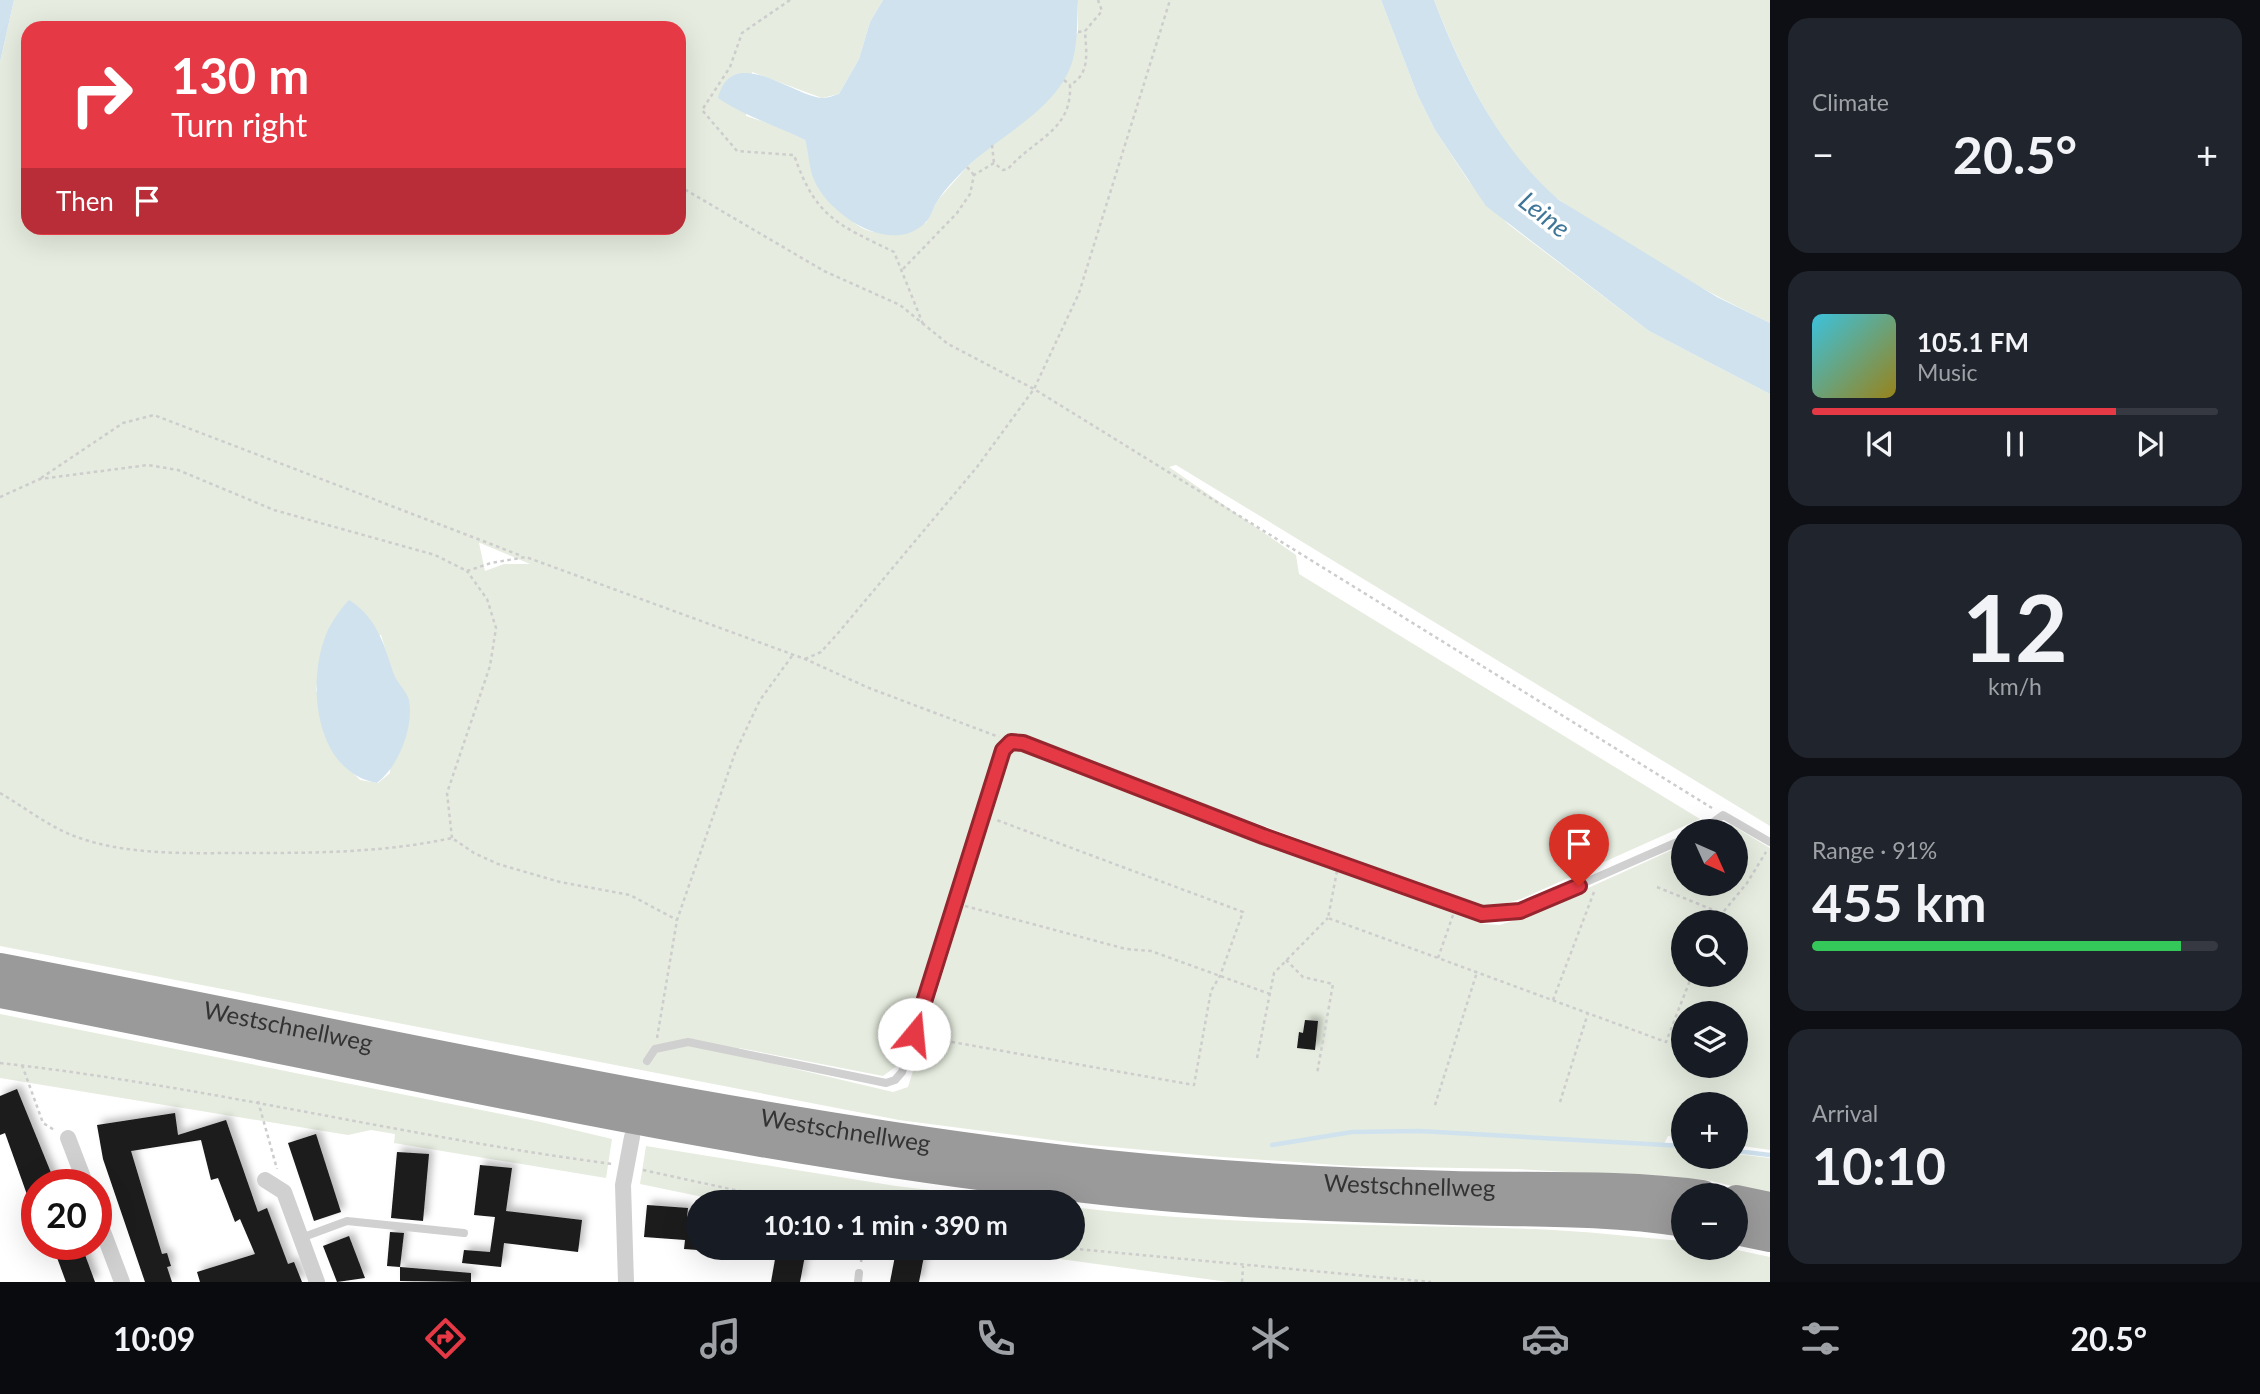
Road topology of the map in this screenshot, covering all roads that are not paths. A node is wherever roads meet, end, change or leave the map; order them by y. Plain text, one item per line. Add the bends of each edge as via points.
1 (1748, 830) edge
2 (1770, 844) edge
3 (1671, 845) edge
4 (0, 968) edge
5 (0, 993) edge
6 (648, 1061) dead end
7 (632, 1137) dead end
8 (68, 1138) road end
9 (80, 1169) edge
10 (265, 1180) dead end
11 (1671, 1192) edge
12 (1748, 1202) edge
13 (1770, 1207) edge
14 (1671, 1221) edge
15 (1748, 1232) edge
16 (464, 1233) dead end
17 (1770, 1237) edge
18 (301, 1238) junction
19 (112, 1255) edge
20 (122, 1282) edge
21 (317, 1282) edge
22 (626, 1282) edge

1 - 2 lane
3 - 6 lane via 1511,913 1482,914 1011,742 1003,750 981,814 902,1072 895,1080 886,1083 688,1042 655,1049
4 - 11 highway, Westschnellweg via 551,1077 910,1140 1108,1165 1308,1181
5 - 14 highway, Westschnellweg via 531,1099 905,1166 1266,1204 1590,1214
7 - 22 street via 625,1166
8 - 9 street
10 - 18 street via 284,1192
12 - 13 highway
15 - 17 highway
16 - 18 lane via 347,1221
18 - 21 street
19 - 20 street

